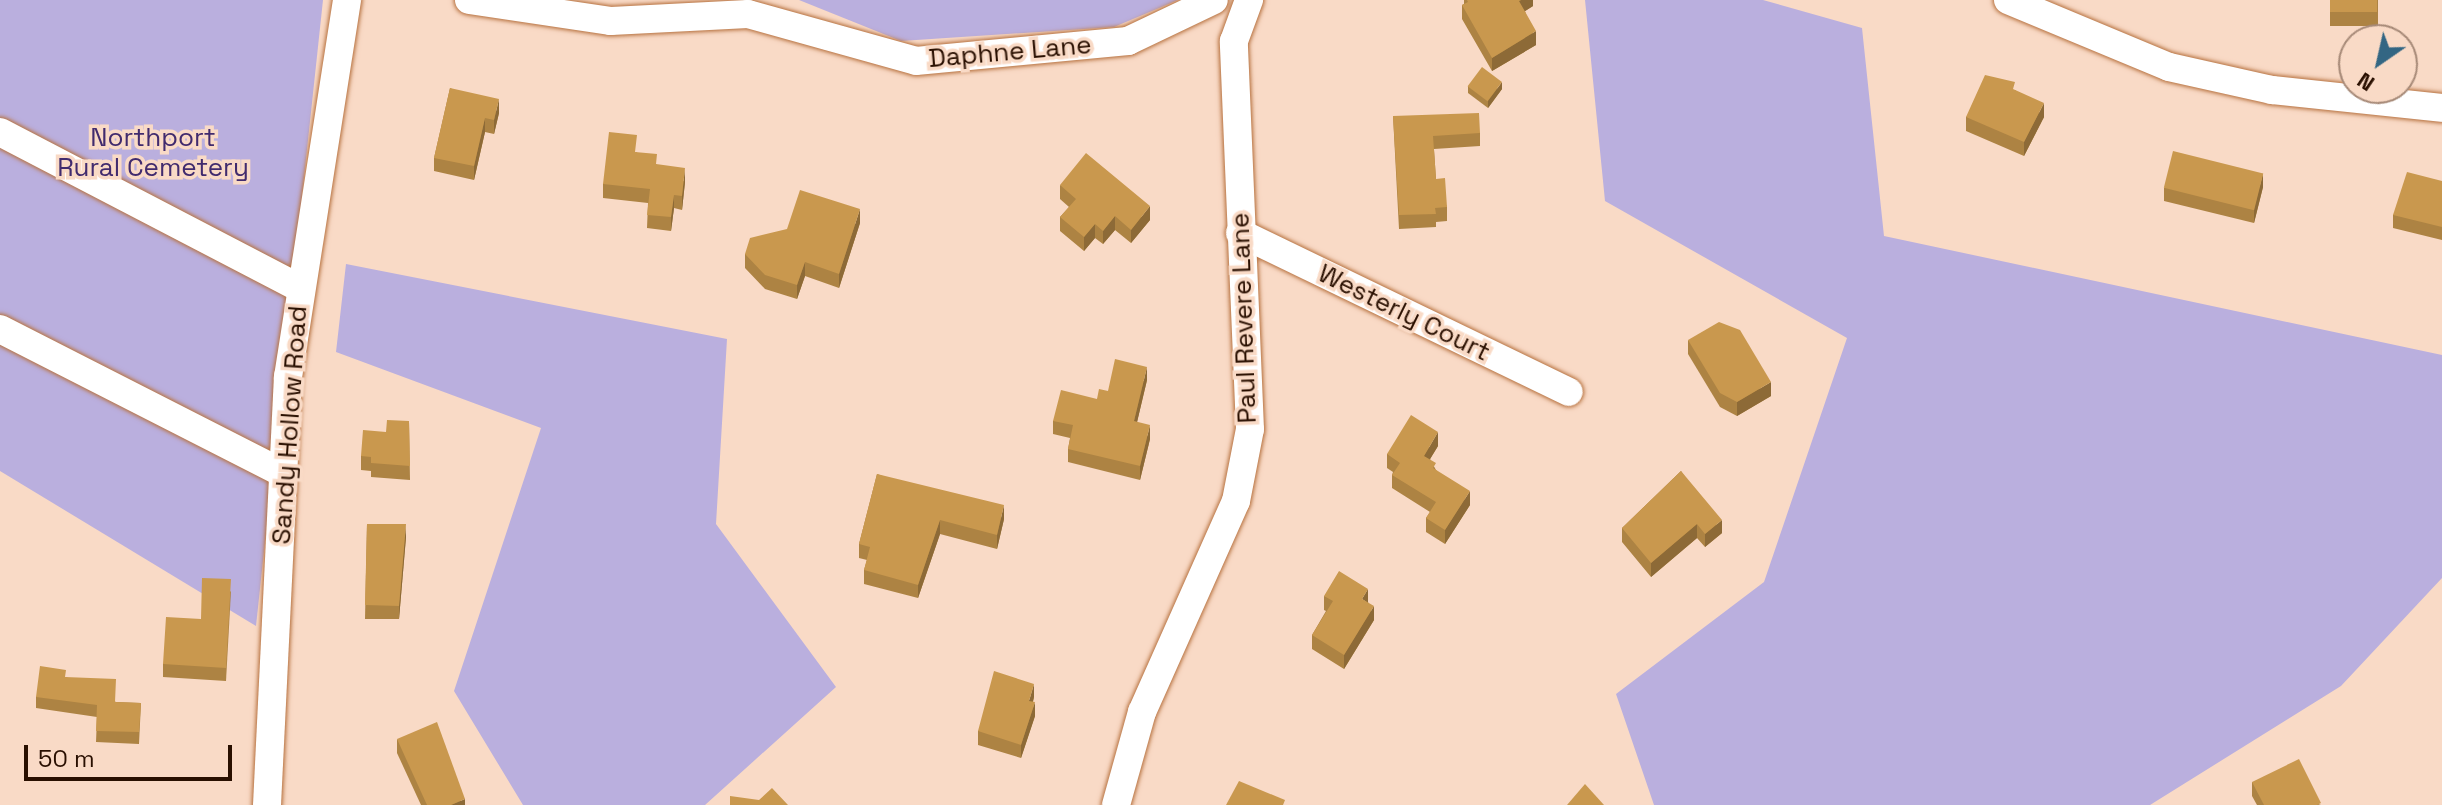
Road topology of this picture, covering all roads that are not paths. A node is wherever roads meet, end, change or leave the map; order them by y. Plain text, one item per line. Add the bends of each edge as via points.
1 (347, 0) edge
2 (469, 0) edge
3 (1214, 0) edge
4 (1249, 0) edge
5 (2008, 0) edge
6 (2442, 108) edge
7 (0, 132) edge
8 (1240, 233) junction
9 (300, 288) junction
10 (0, 329) edge
11 (1569, 392) dead end
12 (281, 472) junction
13 (267, 805) edge
14 (1116, 805) edge

1 - 9 street, Sandy Hollow Road
2 - 3 street, Daphne Lane via 611,21 748,14 916,61 1128,41
4 - 8 street, Paul Revere Lane via 1234,41
5 - 6 street via 2169,67 2272,90
7 - 9 street
8 - 11 street, Westerly Court
8 - 14 street, Paul Revere Lane via 1250,429 1236,501 1142,712
9 - 12 street, Sandy Hollow Road
10 - 12 street
12 - 13 street, Sandy Hollow Road via 281,578

